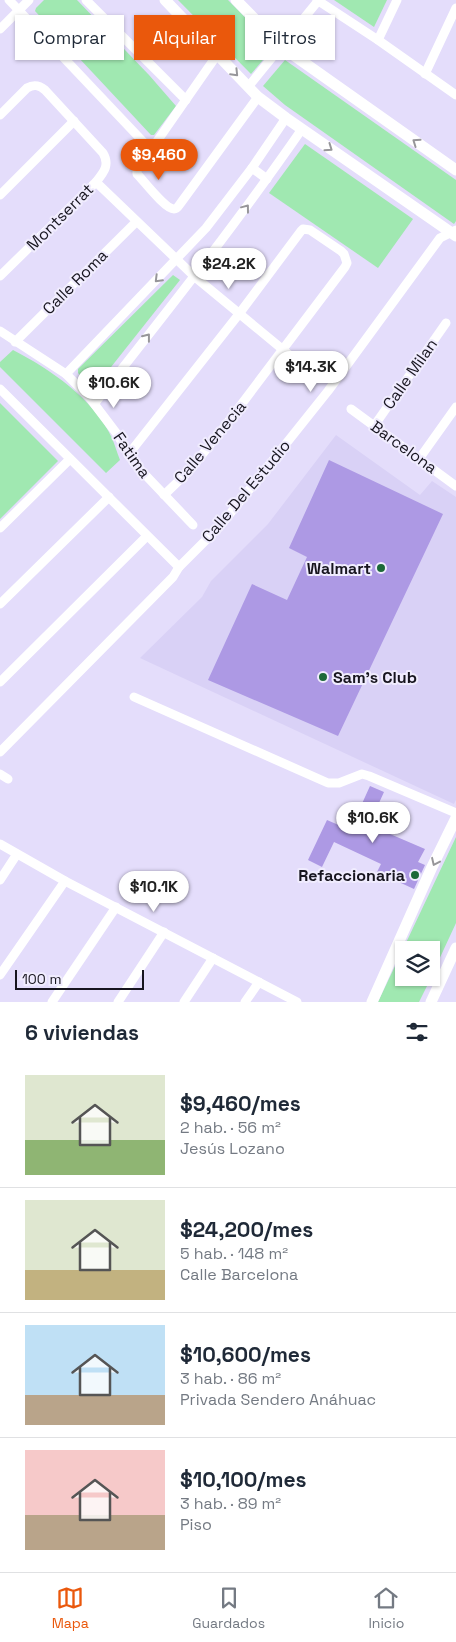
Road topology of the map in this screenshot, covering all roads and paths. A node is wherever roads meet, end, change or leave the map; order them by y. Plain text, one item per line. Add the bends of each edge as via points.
1 (9, 0) edge
2 (29, 0) edge
3 (86, 0) edge
4 (164, 0) edge
5 (236, 0) edge
6 (397, 0) edge
7 (318, 1) edge
8 (456, 8) edge
9 (19, 10) junction
10 (179, 15) edge
11 (251, 15) edge
12 (307, 15) edge
13 (0, 28) edge
14 (378, 40) junction
15 (213, 60) edge
16 (223, 60) edge
17 (271, 60) edge
18 (300, 60) edge
19 (425, 74) junction
20 (248, 87) junction
21 (456, 95) edge
22 (258, 97) junction
23 (186, 100) junction
24 (0, 115) edge
25 (286, 118) junction
26 (74, 121) junction
27 (302, 129) junction
28 (151, 150) junction
29 (252, 168) junction
30 (456, 170) edge
31 (267, 179) junction
32 (96, 182) junction
33 (0, 195) edge
34 (136, 222) junction
35 (454, 233) edge
36 (176, 260) junction
37 (0, 276) edge
38 (195, 277) junction
39 (239, 314) junction
40 (446, 323) dead end
41 (0, 331) edge
42 (15, 342) junction
43 (283, 350) junction
44 (310, 372) dead end
45 (66, 374) junction
46 (0, 389) edge
47 (95, 403) junction
48 (456, 407) edge
49 (351, 409) dead end
50 (374, 426) junction
51 (128, 455) junction
52 (70, 459) junction
53 (419, 459) junction
54 (456, 486) edge
55 (164, 495) junction
56 (109, 497) junction
57 (193, 525) dead end
58 (0, 528) edge
59 (147, 536) junction
60 (178, 567) junction
61 (0, 604) edge
62 (0, 682) edge
63 (134, 696) dead end
64 (0, 752) edge
65 (456, 813) edge
66 (456, 818) edge
67 (0, 844) edge
68 (17, 854) junction
69 (0, 880) edge
70 (65, 881) junction
71 (116, 907) junction
72 (164, 932) junction
73 (456, 948) edge
74 (213, 958) junction
75 (0, 975) edge
76 (259, 982) junction
77 (52, 1002) edge
78 (118, 1002) edge
79 (184, 1002) edge
80 (245, 1002) edge
81 (297, 1002) edge
82 (372, 1002) edge
83 (431, 1002) edge

1 - 9 street
2 - 9 street
3 - 23 street
4 - 10 main road
5 - 11 main road
6 - 14 street
7 - 12 street
7 - 14 street
8 - 19 street
9 - 13 street
9 - 28 street
14 - 19 street
15 - 23 street
16 -> 20 main road
17 - 20 street
30 -> 18 main road
19 - 21 street
20 - 22 main road
22 - 25 main road
22 - 28 street via 176,208 166,205 137,174
23 - 28 street
24 - 26 street via 34,85 45,90
25 - 27 main road
25 - 29 street
26 - 32 street, Montserrat via 106,158 105,171
26 - 33 street
27 - 31 street
27 -> 35 main road
29 - 31 street
29 - 36 street via 206,228
38 -> 31 street
32 - 34 street
32 - 37 street, Montserrat
34 - 36 street
34 - 42 street, Calle Roma
35 - 60 street, Calle Del Estudio via 440,238 328,391 249,491 221,525
36 - 38 street
36 -> 45 street
38 - 39 street
47 -> 38 street
39 - 43 street
39 - 43 street, Calle Venecia via 303,229 310,230 344,254 345,267
39 - 51 street
40 - 50 street, Calle Milan
41 - 42 street, Fatima
42 - 45 street, Fatima
43 - 44 street
43 - 55 street, Calle Venecia via 189,471
45 - 47 street, Fatima
46 - 52 street
47 - 51 street, Fatima
48 - 53 street
49 - 50 street, Barcelona
50 - 53 street, Barcelona
51 - 55 street, Fatima
52 - 56 street
52 - 58 street
53 - 54 street, Barcelona
55 - 57 street, Fatima
56 - 59 street
56 - 61 street
59 - 60 street
59 - 62 street
60 - 64 street, Calle Del Estudio via 174,578
63 - 65 street via 328,783 339,783 362,774
66 -> 82 main road
67 - 68 street
68 - 69 street
68 - 70 street
70 - 71 street
70 - 75 street
71 - 72 street
71 - 77 street
72 - 74 street
72 - 78 street
73 - 83 main road
74 - 76 street
74 - 79 street
76 - 80 street
76 - 81 street

